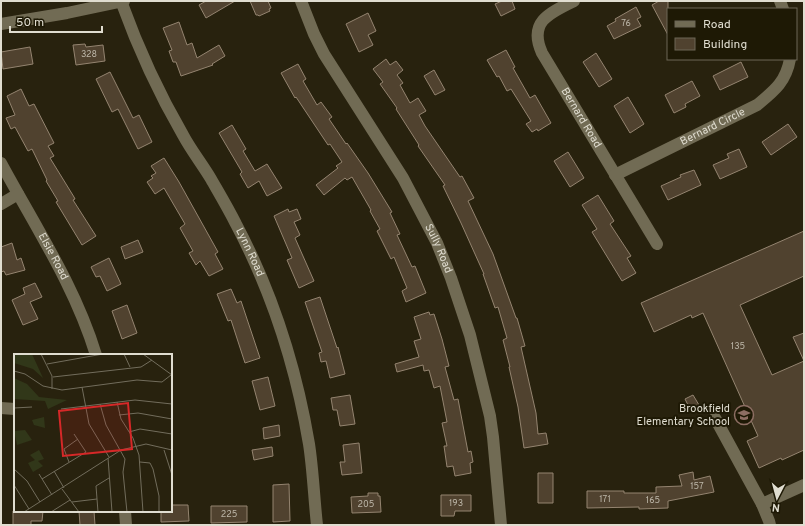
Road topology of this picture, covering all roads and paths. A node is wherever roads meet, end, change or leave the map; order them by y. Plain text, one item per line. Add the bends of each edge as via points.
1 (122, 1) edge
2 (301, 1) edge
3 (574, 1) edge
4 (1, 24) edge
5 (790, 60) edge
6 (1, 163) edge
7 (615, 174) junction
8 (18, 194) junction
9 (1, 204) edge
10 (657, 244) dead end
11 (96, 354) edge
12 (1, 408) edge
13 (14, 409) edge
14 (715, 418) dead end
15 (804, 485) edge
16 (762, 504) junction
17 (125, 512) edge
18 (126, 525) edge
19 (317, 525) edge
20 (501, 525) edge
21 (770, 525) edge

1 - 4 street
1 - 19 street, Lynn Road via 152,77 236,224 273,306 294,375 304,420
2 - 20 street, Sully Road via 324,54 399,171 438,243 470,335 490,416
3 - 7 street, Bernard Road via 554,10 543,19 537,30 537,42
5 - 7 street, Bernard Circle via 784,78 776,90 757,105
6 - 8 street, Elsie Road
7 - 10 street, Bernard Road
8 - 9 street
8 - 11 street, Elsie Road via 59,266
12 - 13 street
14 - 16 street
15 - 16 street
16 - 21 street
17 - 18 street

